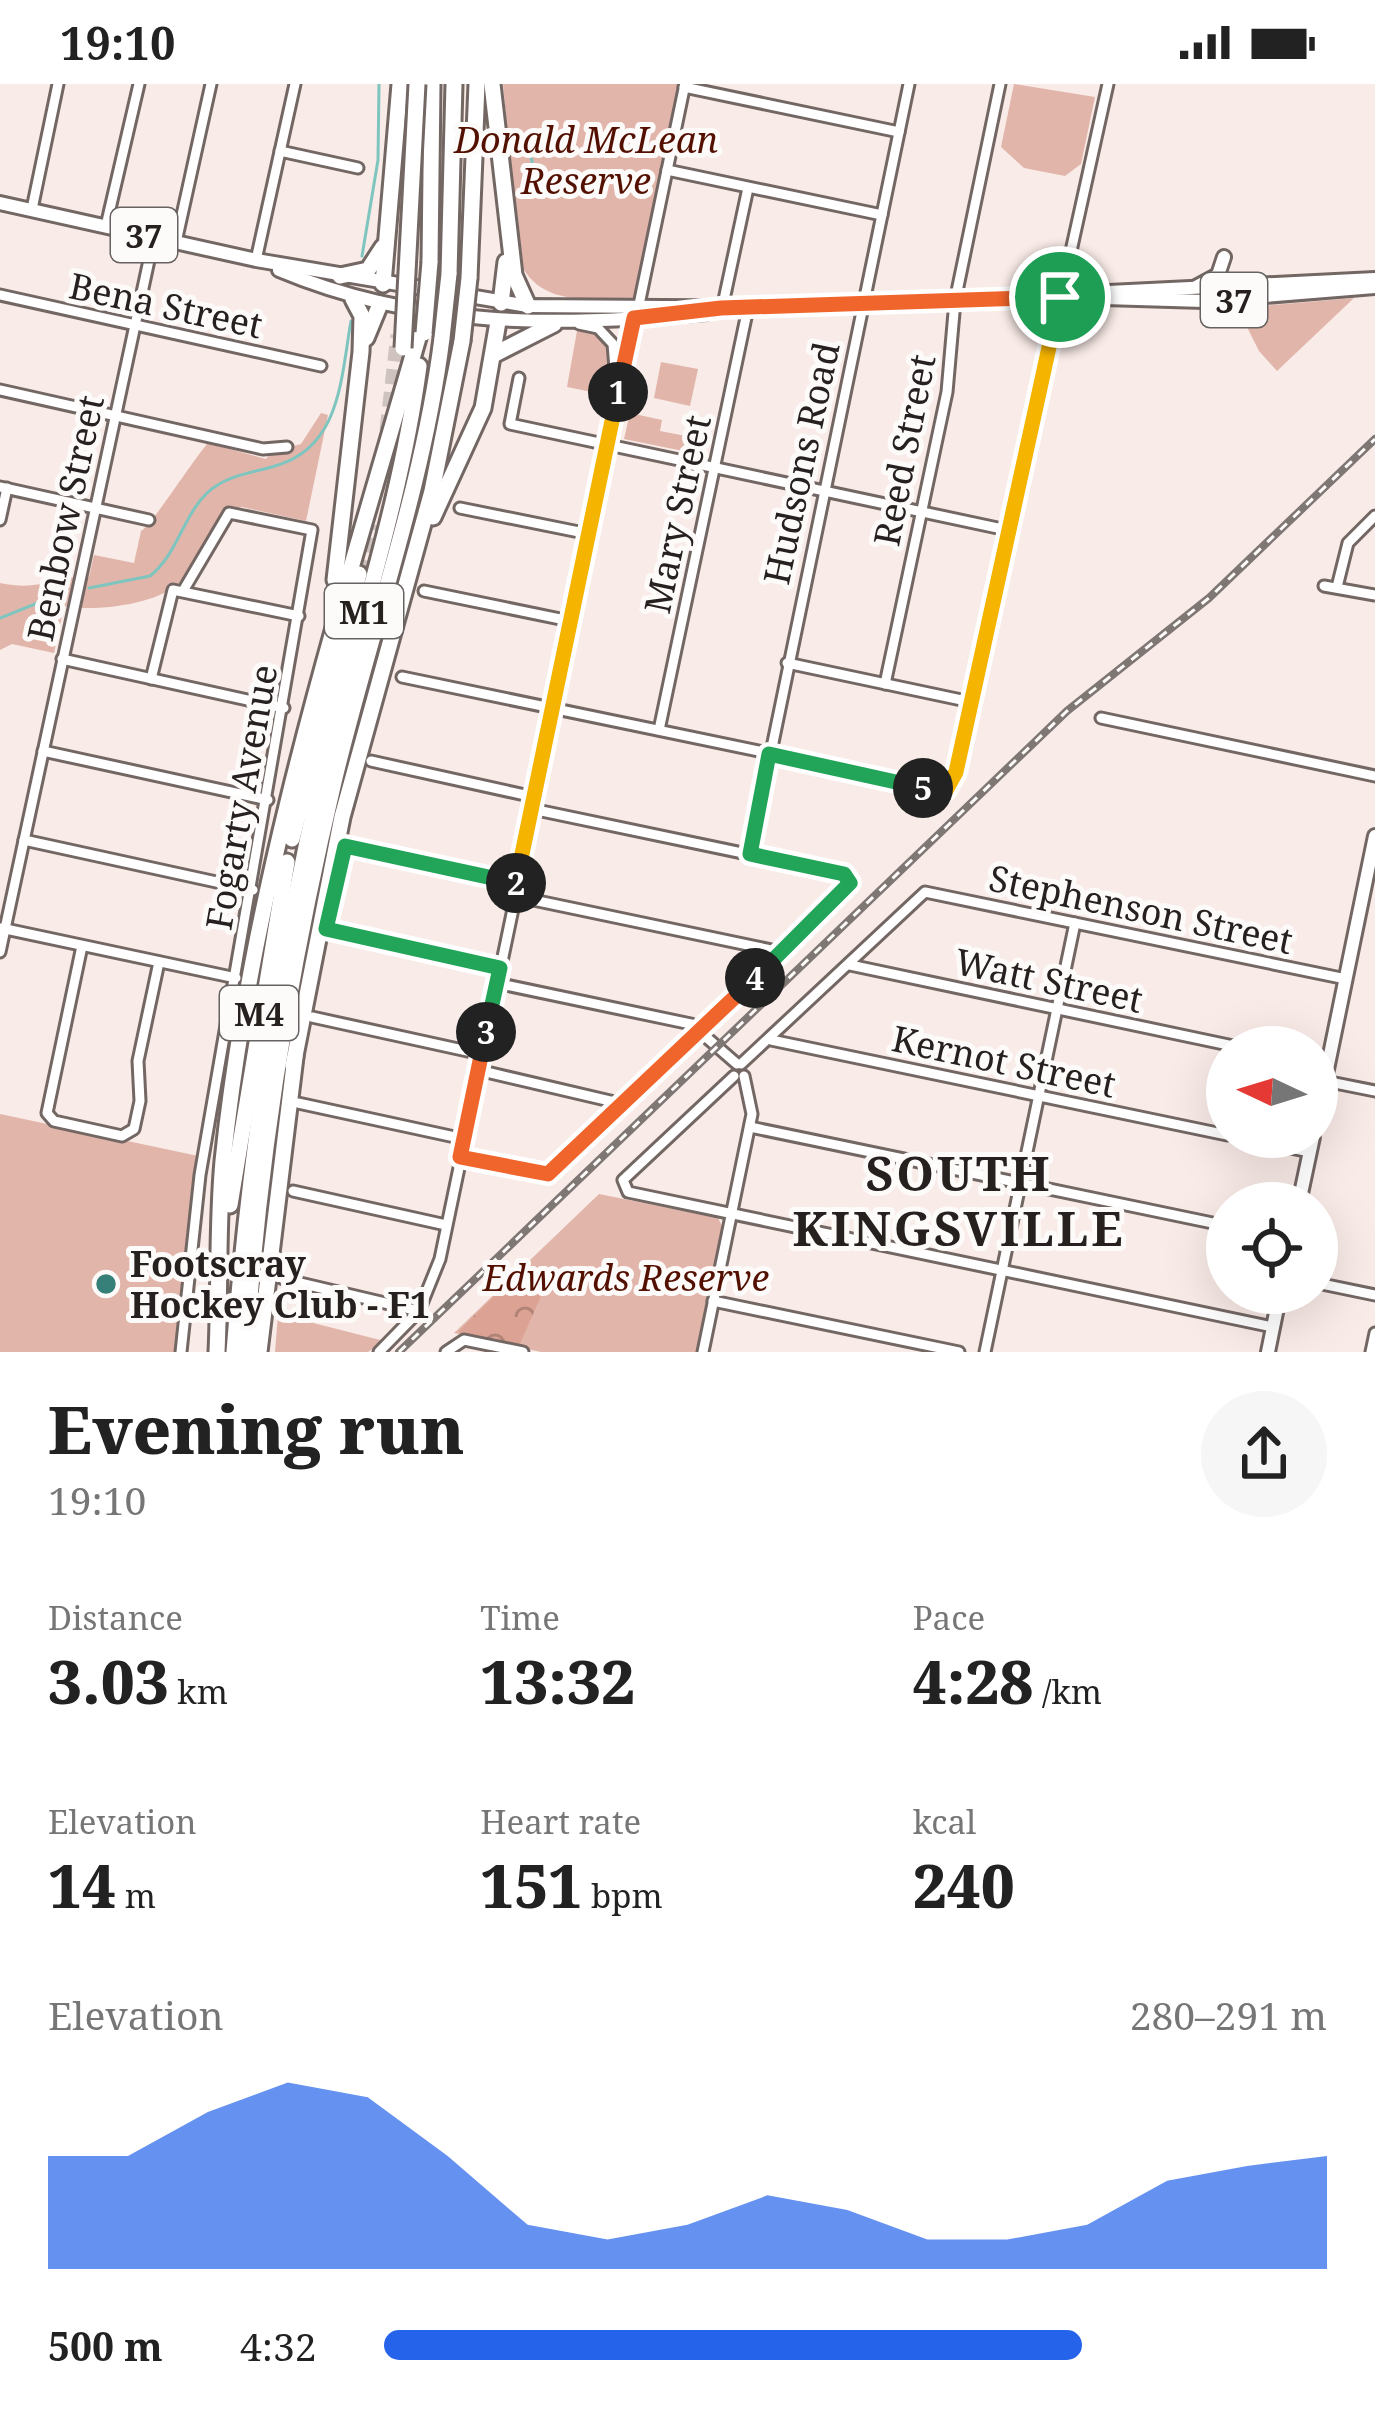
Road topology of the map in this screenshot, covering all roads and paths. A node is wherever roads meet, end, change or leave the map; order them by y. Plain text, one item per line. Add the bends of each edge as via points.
1 (58, 84) edge
2 (140, 84) edge
3 (211, 84) edge
4 (295, 84) edge
5 (400, 84) edge
6 (417, 84) edge
7 (431, 84) edge
8 (454, 84) edge
9 (477, 84) edge
10 (492, 84) edge
11 (909, 84) edge
12 (1000, 84) edge
13 (1095, 84) edge
14 (1108, 85) edge
15 (685, 86) edge
16 (899, 132) junction
17 (280, 151) junction
18 (358, 168) dead end
19 (667, 170) junction
20 (748, 188) junction
21 (0, 199) edge
22 (508, 199) junction
23 (32, 209) junction
24 (882, 215) junction
25 (388, 222) junction
26 (106, 226) junction
27 (154, 237) junction
28 (176, 242) junction
29 (1224, 256) dead end
30 (256, 260) junction
31 (340, 276) junction
32 (1375, 283) edge
33 (383, 284) junction
34 (1190, 290) junction
35 (0, 295) edge
36 (1097, 296) junction
37 (1060, 297) junction
38 (353, 299) junction
39 (955, 301) junction
40 (500, 303) junction
41 (380, 304) junction
42 (863, 305) junction
43 (528, 306) junction
44 (722, 308) junction
45 (748, 308) junction
46 (636, 312) junction
47 (498, 322) junction
48 (578, 323) junction
49 (554, 324) junction
50 (134, 326) junction
51 (422, 332) junction
52 (361, 352) junction
53 (495, 354) junction
54 (321, 367) dead end
55 (519, 378) dead end
56 (0, 389) edge
57 (617, 398) junction
58 (115, 415) junction
59 (608, 444) junction
60 (287, 447) dead end
61 (715, 467) junction
62 (3, 487) edge
63 (823, 491) junction
64 (95, 508) junction
65 (460, 508) dead end
66 (921, 512) junction
67 (1375, 516) edge
68 (0, 520) edge
69 (149, 520) dead end
70 (363, 520) junction
71 (1007, 530) junction
72 (589, 534) junction
73 (359, 574) tunnel mouth
74 (1324, 586) dead end
75 (1337, 587) junction
76 (179, 590) junction
77 (424, 591) dead end
78 (1375, 595) edge
79 (299, 616) junction
80 (570, 621) junction
81 (62, 659) junction
82 (787, 663) junction
83 (402, 677) dead end
84 (151, 679) junction
85 (885, 684) junction
86 (971, 702) junction
87 (370, 707) junction
88 (554, 708) junction
89 (284, 709) junction
90 (1101, 718) dead end
91 (659, 730) junction
92 (305, 731) junction
93 (43, 751) junction
94 (769, 754) junction
95 (371, 761) dead end
96 (1375, 776) edge
97 (268, 800) junction
98 (533, 803) junction
99 (1375, 836) edge
100 (24, 840) junction
101 (750, 854) junction
102 (316, 861) junction
103 (517, 883) junction
104 (253, 890) junction
105 (514, 896) junction
106 (1075, 923) junction
107 (3, 928) edge
108 (82, 946) junction
109 (0, 952) edge
110 (782, 952) junction
111 (159, 962) junction
112 (850, 964) junction
113 (500, 968) junction
114 (236, 978) junction
115 (1346, 979) junction
116 (496, 983) junction
117 (1056, 1010) junction
118 (312, 1017) dead end
119 (1333, 1026) edge
120 (701, 1030) junction
121 (771, 1040) junction
122 (1206, 1040) edge
123 (482, 1054) junction
124 (293, 1066) junction
125 (740, 1069) junction
126 (478, 1070) junction
127 (1338, 1084) edge
128 (1375, 1091) edge
129 (1038, 1096) junction
130 (298, 1102) dead end
131 (623, 1104) junction
132 (750, 1126) junction
133 (1206, 1131) edge
134 (464, 1139) junction
135 (460, 1157) junction
136 (1021, 1182) junction
137 (292, 1191) dead end
138 (732, 1214) junction
139 (1206, 1222) edge
140 (446, 1225) junction
141 (1003, 1270) junction
142 (283, 1279) dead end
143 (1338, 1287) edge
144 (1375, 1295) edge
145 (713, 1301) junction
146 (418, 1311) junction
147 (1276, 1314) edge
148 (1274, 1327) junction
149 (218, 1330) junction
150 (1375, 1333) edge
151 (181, 1352) edge
152 (217, 1352) edge
153 (234, 1352) edge
154 (246, 1352) edge
155 (259, 1352) edge
156 (379, 1352) edge
157 (446, 1352) edge
158 (523, 1352) edge
159 (703, 1352) edge
160 (959, 1352) edge
161 (985, 1352) edge
162 (1268, 1352) edge
163 (1371, 1352) edge

1 - 23 street
2 - 26 street
3 - 28 street
4 - 17 street
5 - 25 highway
6 - 70 highway, bridge via 403,348
7 - 51 highway, M1, bridge
8 - 102 highway, M1, bridge via 442,338 415,479
9 - 87 highway, M1, bridge via 462,341 432,491
10 - 22 highway
11 - 16 street, Hudsons Road
12 - 39 street, Reed Street
13 - 14 street
14 - 37 street
15 - 16 street
15 - 19 street
16 - 24 street, Hudsons Road
17 - 18 street
17 - 30 street
19 - 20 street
19 - 46 street
20 - 24 street
20 - 44 street
21 - 23 main road, 37
22 - 40 highway
22 - 43 highway via 514,275
23 - 26 main road, 37
24 - 42 street, Hudsons Road
25 - 31 highway via 373,265
25 - 33 highway
26 - 27 main road, 37
27 - 28 main road, 37
27 - 50 street, Benbow Street
28 - 30 main road, 37
29 - 34 main road via 1217,275
30 - 31 main road, 37
30 - 38 main road, 37
31 - 33 main road, 37
32 - 34 main road, 37
32 - 36 main road, 37 via 1185,302
33 - 40 main road, 37
33 - 41 main road
34 - 36 main road, 37
35 - 50 street, Bena Street
36 - 37 main road, 37
37 - 39 main road, 37
37 - 71 street
38 - 41 main road, 37
38 - 52 highway via 362,316
39 - 42 main road, 37
39 - 66 street, Reed Street via 947,392
40 - 43 main road, 37
40 - 47 main road
41 - 47 main road, 37
41 - 52 highway
42 - 45 main road, 37
42 - 63 street, Hudsons Road
43 - 46 main road, 37
44 - 45 main road, 37
44 - 46 main road, 37
45 - 61 street, Mary Street
46 - 48 main road, 37
46 - 57 street
47 - 49 main road, 37
47 - 53 highway
48 - 49 main road, 37
48 - 57 street via 598,328 613,344
49 - 53 highway
50 - 54 street, Bena Street
50 - 58 street, Benbow Street
51 - 70 highway, M1
51 - 153 highway, M1 via 392,509 286,946
52 - 92 highway via 340,551
53 - 87 highway via 483,408 434,515
55 - 59 street via 510,424
56 - 58 street
57 - 59 street
58 - 60 street via 263,449
58 - 64 street, Benbow Street
59 - 61 street
59 - 72 street
61 - 63 street
61 - 91 street, Mary Street
62 - 64 street
62 - 68 street
63 - 66 street
63 - 82 street, Hudsons Road
64 - 69 street
64 - 81 street, Benbow Street
65 - 72 street
66 - 71 street
66 - 85 street, Reed Street
67 - 75 street via 1348,543
70 - 92 highway, M1
71 - 86 street
72 - 80 street
73 - 149 highway, M4 via 274,929 233,1173
74 - 75 street
75 - 78 street
76 - 79 street
76 - 79 street, Fogarty Avenue via 232,512 309,528
76 - 84 street via 170,594
77 - 80 street
79 - 89 street, Fogarty Avenue
80 - 88 street
81 - 84 street
81 - 93 street, Benbow Street
82 - 85 street
82 - 94 street, Hudsons Road
83 - 88 street
84 - 89 street
85 - 86 street
86 - 94 street via 946,790
87 - 124 highway, M1
88 - 91 street
88 - 98 street
89 - 97 street, Fogarty Avenue
90 - 96 street
91 - 94 street
92 - 149 highway, M1 via 227,1136
93 - 97 street
93 - 100 street, Benbow Street
94 - 101 street, Hudsons Road
95 - 98 street
97 - 104 street, Fogarty Avenue
98 - 101 street
98 - 103 street
99 - 115 main road
100 - 104 street
100 - 107 street, Benbow Street
101 - 110 street via 850,879
102 - 124 highway, M1
102 - 154 highway, M1 via 269,1136
103 - 105 street
103 - 113 street via 349,846 326,929
104 - 114 street, Fogarty Avenue
105 - 110 street
105 - 113 street
106 - 112 street, Stephenson Street via 925,892
106 - 115 street, Stephenson Street
106 - 117 street
107 - 108 street
107 - 109 street, Benbow Street
108 - 111 street
108 - 111 street via 47,1113 122,1136 132,1133 137,1115 138,1060
110 - 120 street
111 - 114 street
112 - 117 street, Watt Street
112 - 121 street
113 - 116 street
114 - 151 street, Fogarty Avenue via 192,1229
115 - 119 main road
116 - 120 street
116 - 123 street
117 - 122 street, Watt Street
117 - 129 street
118 - 123 street
120 - 125 street
120 - 131 street
121 - 125 street
121 - 129 street, Kernot Street
123 - 126 street
124 - 155 highway, M1
125 - 132 street via 751,1096
125 - 138 street via 623,1180 628,1192
126 - 131 street
126 - 134 street
127 - 128 street
129 - 133 street, Kernot Street
129 - 136 street
130 - 134 street
131 - 135 street via 548,1174
132 - 136 street
132 - 138 street
134 - 135 street
135 - 140 street
136 - 139 street
136 - 141 street
137 - 140 street
138 - 141 street
138 - 145 street
140 - 146 street
141 - 148 street
141 - 161 street
142 - 146 street
143 - 144 street
145 - 159 street
145 - 160 street
146 - 156 street
147 - 148 main road
148 - 162 main road
149 - 152 highway, M1
150 - 163 street
157 - 158 street via 464,1340

